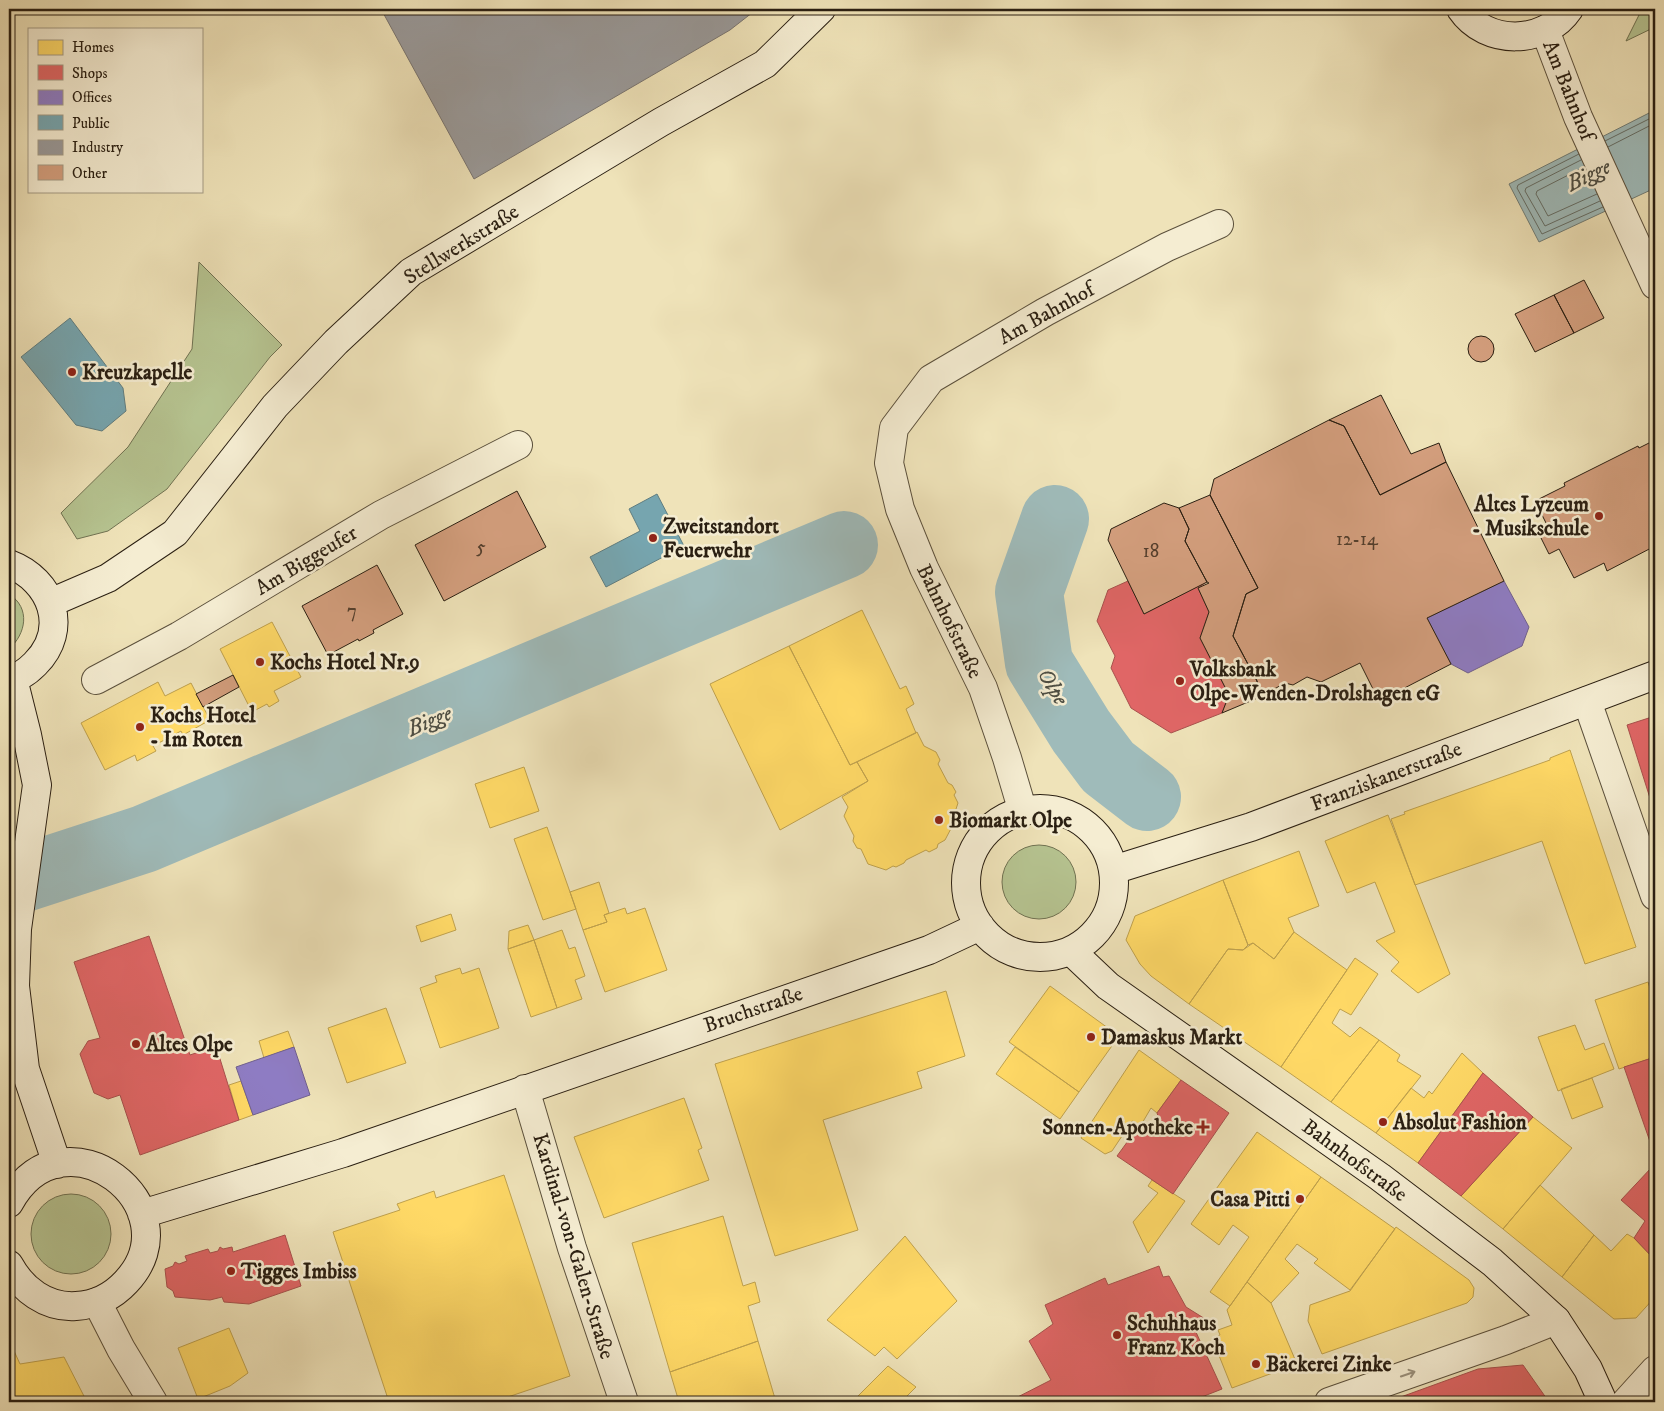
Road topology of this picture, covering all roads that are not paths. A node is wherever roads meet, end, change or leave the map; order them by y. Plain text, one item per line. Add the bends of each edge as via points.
1 (821, 9) edge
2 (1461, 9) edge
3 (1569, 9) edge
4 (1545, 30) junction
5 (1218, 224) dead end
6 (1655, 285) edge
7 (894, 428) joint
8 (518, 445) dead end
9 (9, 564) edge
10 (50, 603) junction
11 (1655, 675) edge
12 (11, 679) edge
13 (96, 680) dead end
14 (1587, 701) junction
15 (1023, 812) junction
16 (1113, 870) junction
17 (1655, 896) edge
18 (980, 926) junction
19 (1071, 951) junction
20 (525, 1089) junction
21 (57, 1164) junction
22 (9, 1203) edge
23 (142, 1214) junction
24 (9, 1265) edge
25 (97, 1302) junction
26 (1556, 1320) junction
27 (1655, 1370) edge
28 (153, 1402) edge
29 (624, 1402) edge
30 (1330, 1402) edge
31 (1604, 1402) edge
32 (1626, 1402) edge

1 - 10 street, Stellwerkstraße via 765,64 661,122 411,272 336,342 275,406 175,533 108,578
2 - 4 street via 1483,28 1502,36 1524,36
3 - 4 street via 1564,17
4 - 6 street, Am Bahnhof via 1578,117
5 - 7 street, Am Bahnhof via 1167,247 1045,312 931,379
7 - 15 street, Bahnhofstraße via 889,463 900,509 924,568 983,688
8 - 13 street, Am Biggeufer via 380,515 179,636
9 - 10 street via 35,578
10 - 12 street via 54,622 42,657 29,670
11 - 14 street, Franziskanerstraße
12 - 21 street via 27,735 36,785 17,929 15,980 25,1069
14 - 16 street, Franziskanerstraße via 1251,827
14 - 17 street
15 - 16 street via 1043,809 1080,821 1102,842
15 - 18 street via 1004,820 983,836 971,856 966,880 969,904
16 - 19 street via 1113,894 1105,918 1091,937
18 - 19 street via 998,944 1020,955 1046,957
18 - 20 street, Bruchstraße via 929,950
19 - 26 street, Bahnhofstraße via 1108,986 1380,1177 1477,1250
20 - 23 street, Bruchstraße via 343,1153
20 - 29 street, Kardinal-von-Galen-Straße via 572,1248
21 - 22 street via 34,1173 17,1189
21 - 23 street via 78,1162 100,1167 112,1174 133,1194
23 - 25 street via 145,1236 142,1257 117,1292
24 - 25 street via 16,1278 33,1294 52,1304 75,1306
25 - 28 street
30 -> 26 street
26 - 31 street, Bahnhofstraße via 1588,1369
27 - 32 street

